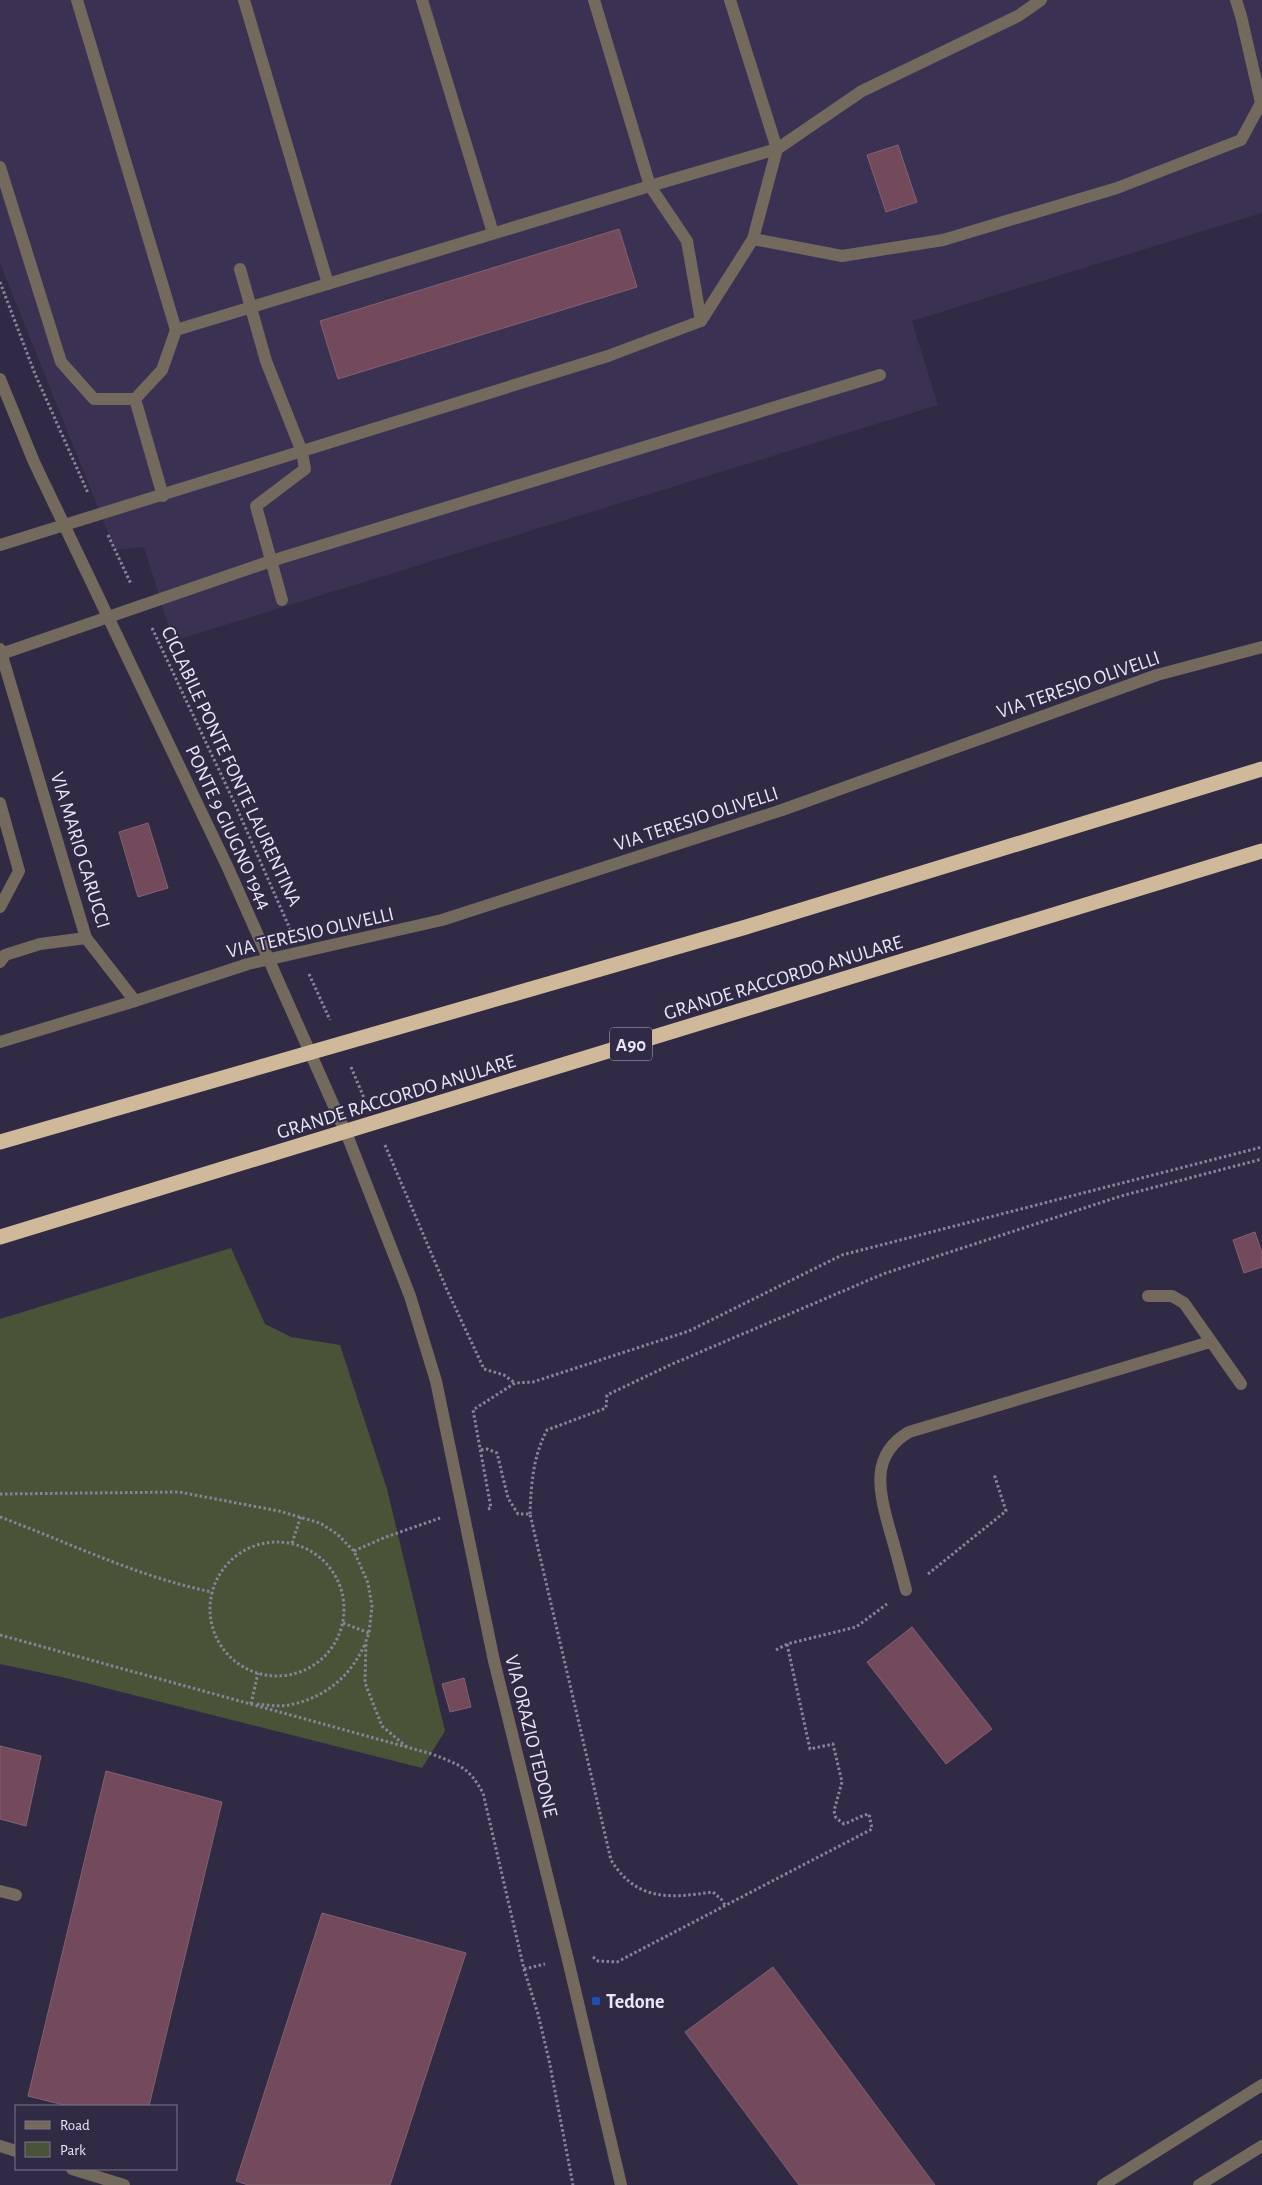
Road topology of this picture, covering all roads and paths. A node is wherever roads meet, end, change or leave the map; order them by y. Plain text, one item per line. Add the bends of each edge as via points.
1 (77, 0) edge
2 (244, 0) edge
3 (422, 0) edge
4 (594, 0) edge
5 (730, 0) edge
6 (1041, 0) edge
7 (1236, 0) edge
8 (1261, 102) edge
9 (777, 149) junction
10 (0, 167) edge
11 (650, 186) junction
12 (493, 233) junction
13 (753, 240) junction
14 (240, 269) dead end
15 (0, 282) edge
16 (328, 284) junction
17 (250, 307) junction
18 (701, 321) junction
19 (176, 330) junction
20 (880, 375) dead end
21 (0, 379) edge
22 (135, 399) junction
23 (302, 452) junction
24 (88, 494) dead end
25 (163, 496) junction
26 (105, 529) dead end
27 (0, 545) edge
28 (271, 561) junction
29 (134, 591) dead end
30 (282, 600) dead end
31 (151, 626) dead end
32 (1262, 648) edge
33 (1, 651) edge
34 (1262, 769) edge
35 (0, 803) edge
36 (1262, 851) edge
37 (6, 886) edge
38 (0, 907) edge
39 (291, 932) dead end
40 (86, 938) junction
41 (0, 962) edge
42 (307, 968) dead end
43 (136, 1001) junction
44 (331, 1023) dead end
45 (0, 1042) edge
46 (347, 1059) dead end
47 (367, 1105) dead end
48 (0, 1142) edge
49 (384, 1142) dead end
50 (1262, 1147) edge
51 (1262, 1159) edge
52 (0, 1237) edge
53 (410, 1296) joint
54 (1148, 1296) dead end
55 (1210, 1342) junction
56 (516, 1382) junction
57 (1241, 1384) dead end
58 (480, 1450) junction
59 (994, 1474) dead end
60 (0, 1494) edge
61 (484, 1510) dead end
62 (530, 1514) junction
63 (301, 1516) junction
64 (0, 1517) edge
65 (442, 1518) dead end
66 (292, 1543) junction
67 (354, 1551) junction
68 (922, 1579) dead end
69 (906, 1590) dead end
70 (212, 1592) junction
71 (894, 1599) dead end
72 (343, 1623) junction
73 (369, 1633) junction
74 (0, 1635) edge
75 (366, 1641) junction
76 (787, 1644) junction
77 (776, 1650) dead end
78 (258, 1673) junction
79 (250, 1704) junction
80 (410, 1750) junction
81 (0, 1891) edge
82 (16, 1895) dead end
83 (726, 1906) junction
84 (590, 1956) dead end
85 (548, 1964) dead end
86 (524, 1970) junction
87 (1262, 2084) edge
88 (0, 2146) edge
89 (1262, 2146) edge
90 (15, 2151) edge
91 (75, 2170) edge
92 (124, 2185) edge
93 (572, 2185) edge
94 (621, 2185) edge
95 (1103, 2185) edge
96 (1200, 2185) edge

1 - 19 street
2 - 16 street
3 - 12 street
4 - 11 street
5 - 9 street
6 - 9 street via 1018,16 862,91
7 - 8 street
8 - 13 street via 1241,140 1117,188 943,240 842,256
9 - 11 street
9 - 13 street
10 - 22 street via 61,362 94,399
11 - 12 street
11 - 18 street via 687,241
12 - 16 street
13 - 18 street
14 - 17 street
15 - 24 path via 35,374
16 - 17 street
17 - 19 street
17 - 23 street via 275,387
18 - 23 street via 608,356
19 - 22 street via 162,370
20 - 28 street
21 - 53 street, PONTE 9 GIUGNO 1944 via 34,462 228,868 349,1140
22 - 25 street
23 - 25 street
23 - 28 street via 306,469 256,506
25 - 27 street
26 - 29 path
28 - 30 street
28 - 33 street
31 - 39 path, CICLABILE PONTE FONTE LAURENTINA
32 - 43 street, VIA TERESIO OLIVELLI via 1157,675 782,810 442,920 248,964
33 - 40 street, VIA MARIO CARUCCI
34 - 48 highway via 755,924
35 - 37 street via 19,871
36 - 52 highway, GRANDE RACCORDO ANULARE / A90
37 - 38 street
40 - 41 street via 40,944 5,954
40 - 43 street, VIA MARIO CARUCCI
42 - 44 path
43 - 45 street
46 - 47 path
49 - 56 path via 484,1369
50 - 56 path via 842,1255 689,1331 532,1382
51 - 62 path via 1121,1196 883,1274 607,1395 606,1408 547,1430 539,1445 531,1481
53 - 94 street, VIA ORAZIO TEDONE via 436,1381 494,1661
54 - 55 street via 1172,1296 1184,1303
55 - 57 street
55 - 69 street via 901,1437 884,1459 879,1488
56 - 58 path via 473,1410
58 - 61 path via 491,1508
58 - 62 path via 497,1453 508,1498 518,1514
59 - 68 path via 1006,1511
60 - 63 path via 179,1492
62 - 83 path via 611,1860 633,1884 653,1895 676,1898 713,1892
63 - 66 path
63 - 67 path via 328,1529
64 - 70 path via 144,1573
65 - 67 path
66 - 70 path via 269,1541 247,1548 229,1560 216,1579
66 - 72 path via 313,1551 330,1566 341,1585 345,1607
67 - 73 path via 368,1583 372,1606
70 - 78 path via 210,1622 218,1644 232,1660
71 - 76 path via 856,1627
72 - 73 path
72 - 78 path via 331,1649 315,1665 295,1674 273,1676
73 - 75 path
74 - 79 path
75 - 79 path via 347,1675 318,1696 287,1706
75 - 80 path via 364,1683 382,1726
76 - 77 path
76 - 83 path via 810,1749 833,1744 842,1782 834,1811 836,1818 844,1824 869,1814 872,1829
78 - 79 path
79 - 80 path
80 - 86 path via 432,1754 462,1766 483,1793
81 - 82 street
83 - 84 path via 617,1962 598,1961
85 - 86 path
86 - 93 path via 549,2060
87 - 95 street
88 - 90 street
89 - 96 street
91 - 92 street

